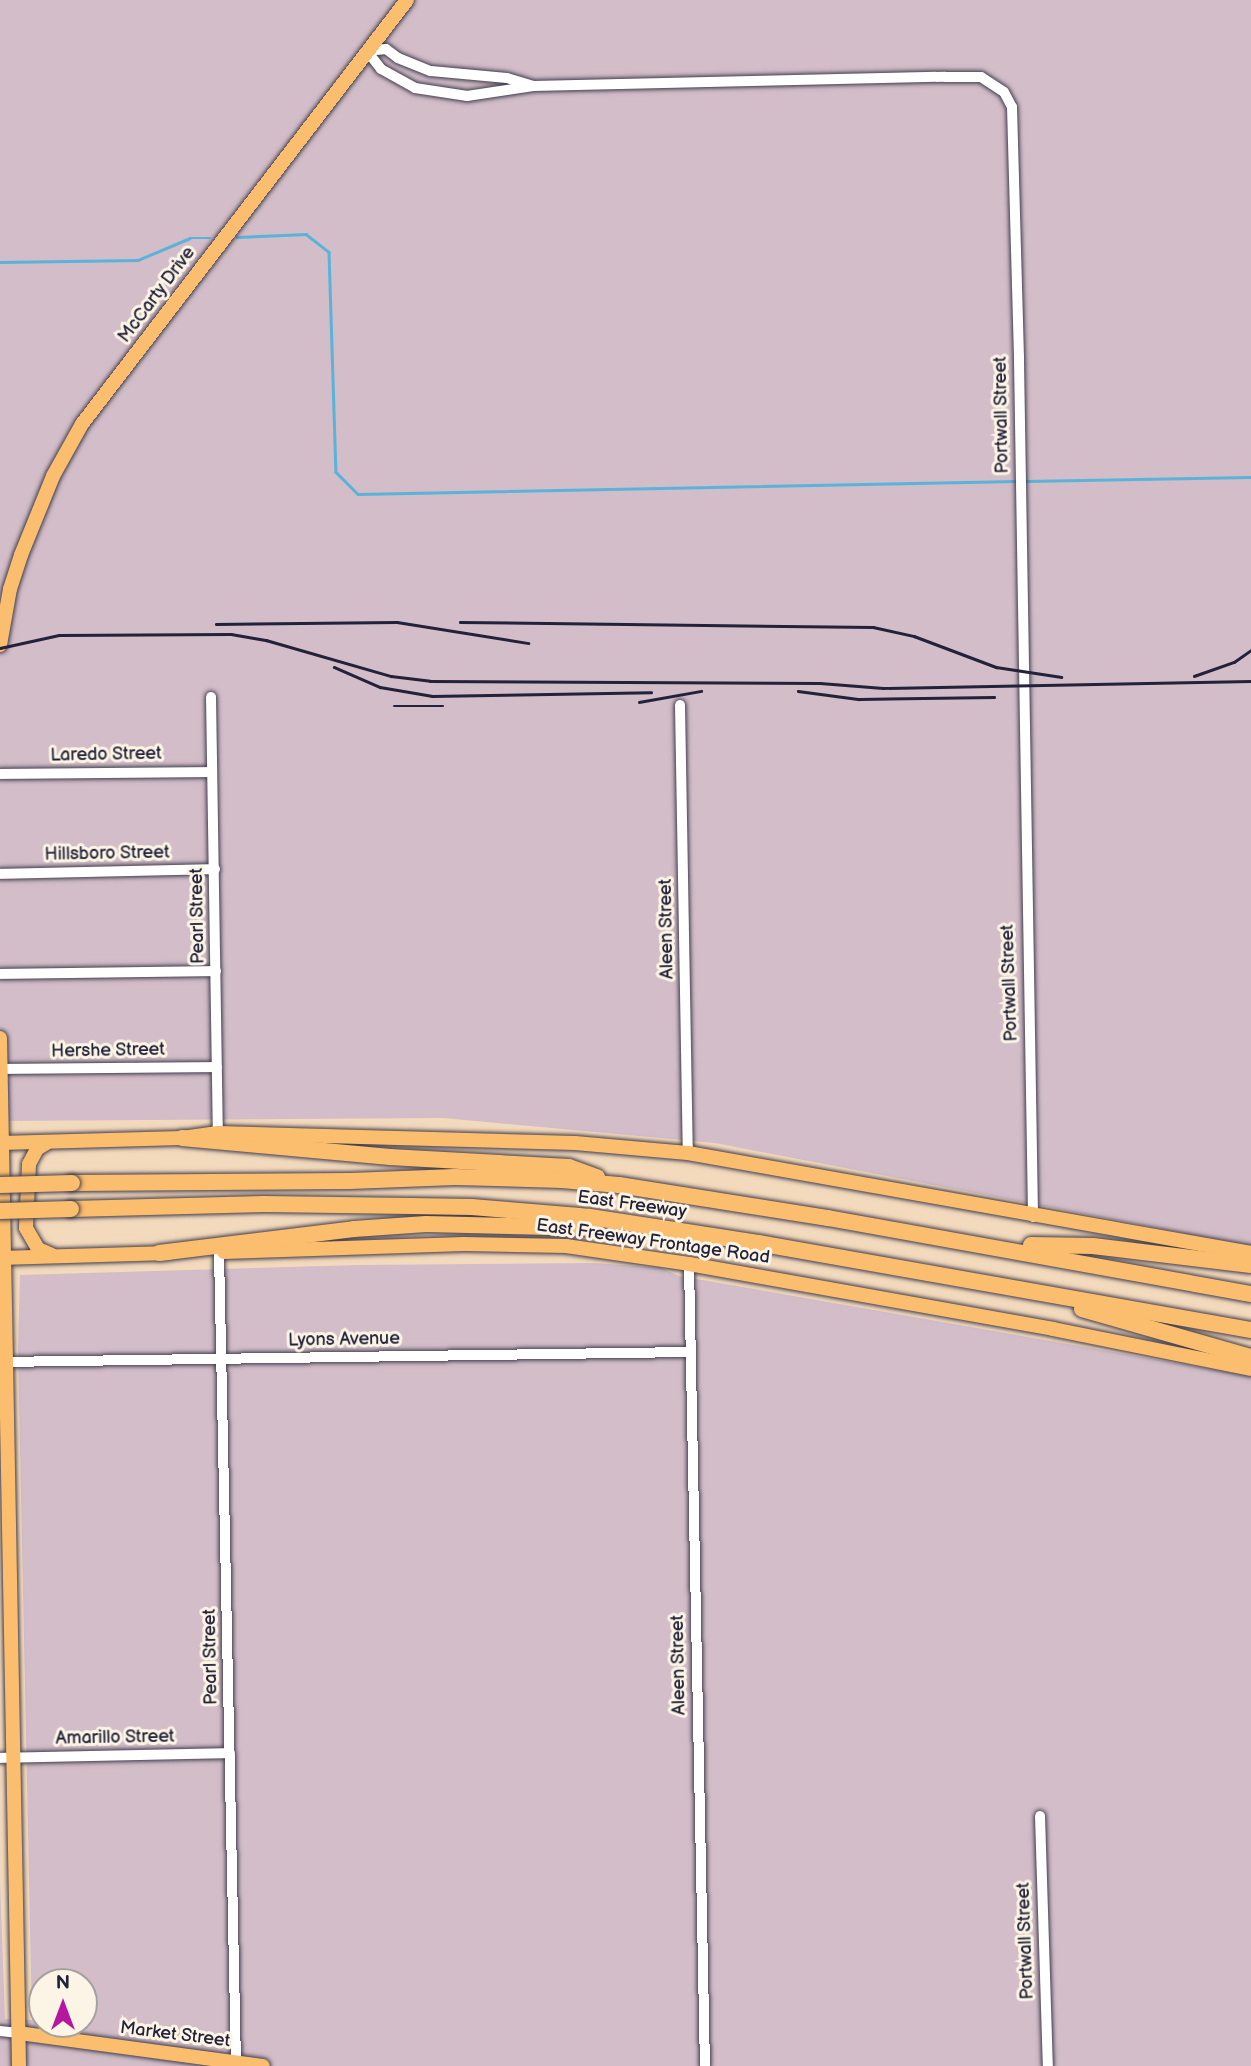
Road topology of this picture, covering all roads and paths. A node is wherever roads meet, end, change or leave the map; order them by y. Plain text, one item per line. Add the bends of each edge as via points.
1 (407, 0) edge
2 (367, 51) junction
3 (533, 86) junction
4 (0, 645) edge
5 (211, 697) dead end
6 (680, 705) dead end
7 (212, 772) junction
8 (0, 774) edge
9 (215, 869) junction
10 (0, 874) edge
11 (216, 971) junction
12 (0, 974) edge
13 (0, 1038) edge
14 (217, 1067) junction
15 (1, 1069) edge
16 (218, 1133) junction
17 (182, 1138) junction
18 (50, 1142) junction
19 (1, 1143) edge
20 (688, 1153) junction
21 (0, 1185) edge
22 (619, 1185) junction
23 (0, 1211) edge
24 (1033, 1217) junction
25 (682, 1231) junction
26 (990, 1245) junction
27 (219, 1252) junction
28 (1251, 1253) edge
29 (159, 1254) junction
30 (2, 1257) edge
31 (59, 1257) junction
32 (689, 1264) junction
33 (1251, 1265) edge
34 (1005, 1287) junction
35 (1251, 1294) edge
36 (1251, 1330) edge
37 (688, 1352) junction
38 (1251, 1357) edge
39 (223, 1360) junction
40 (3, 1362) edge
41 (1251, 1369) edge
42 (230, 1753) junction
43 (7, 1757) edge
44 (1040, 1816) dead end
45 (0, 2031) edge
46 (19, 2033) junction
47 (236, 2062) junction
48 (19, 2066) edge
49 (263, 2066) edge
50 (705, 2066) edge
51 (1048, 2066) edge

1 - 2 main road, McCarty Drive
2 - 3 street, Portwall Street via 386,49 431,71 507,78
2 - 3 street, Portwall Street via 381,69 415,88 467,96
2 - 4 main road, McCarty Drive via 82,424 53,476 21,555
3 - 24 street, Portwall Street via 981,77 995,83 1012,107
5 - 7 street, Pearl Street
6 - 20 street, Aleen Street
7 - 8 street, Laredo Street
7 - 9 street, Pearl Street
9 - 10 street, Hillsboro Street
9 - 11 street, Pearl Street
11 - 12 street
11 - 14 street, Pearl Street
13 - 15 main road
14 - 15 street, Hershe Street
14 - 16 street, Pearl Street
15 - 19 main road
16 - 17 main road
16 - 20 main road via 534,1141
17 - 18 main road
17 - 22 highway via 569,1167
18 - 19 main road
18 - 31 main road via 37,1149 29,1164 26,1228 37,1249
19 - 30 main road
20 - 24 main road
21 - 22 highway, East Freeway, bridge via 455,1177
22 - 26 highway, East Freeway
23 - 25 highway, East Freeway, bridge via 264,1204 472,1207
24 - 28 main road
25 - 29 highway via 426,1224 354,1228
25 - 34 highway, East Freeway
26 - 33 highway via 1093,1246
26 - 35 highway, East Freeway
27 - 29 main road, East Freeway Frontage Road
27 - 32 main road, East Freeway Frontage Road via 530,1243
27 - 39 street, Pearl Street
29 - 31 main road, East Freeway Frontage Road
30 - 31 main road, East Freeway Frontage Road
30 - 40 main road
32 - 37 street, Aleen Street
32 - 41 main road, East Freeway Frontage Road
34 - 36 highway, East Freeway
34 - 38 highway
37 - 39 street, Lyons Avenue
37 - 50 street, Aleen Street
39 - 40 street, Lyons Avenue
39 - 42 street, Pearl Street
40 - 43 main road
42 - 43 street, Amarillo Street
42 - 47 street, Pearl Street
43 - 46 main road
44 - 51 street, Portwall Street
45 - 46 street, Market Street
46 - 47 main road, Market Street
46 - 48 main road
47 - 49 main road, Market Street

